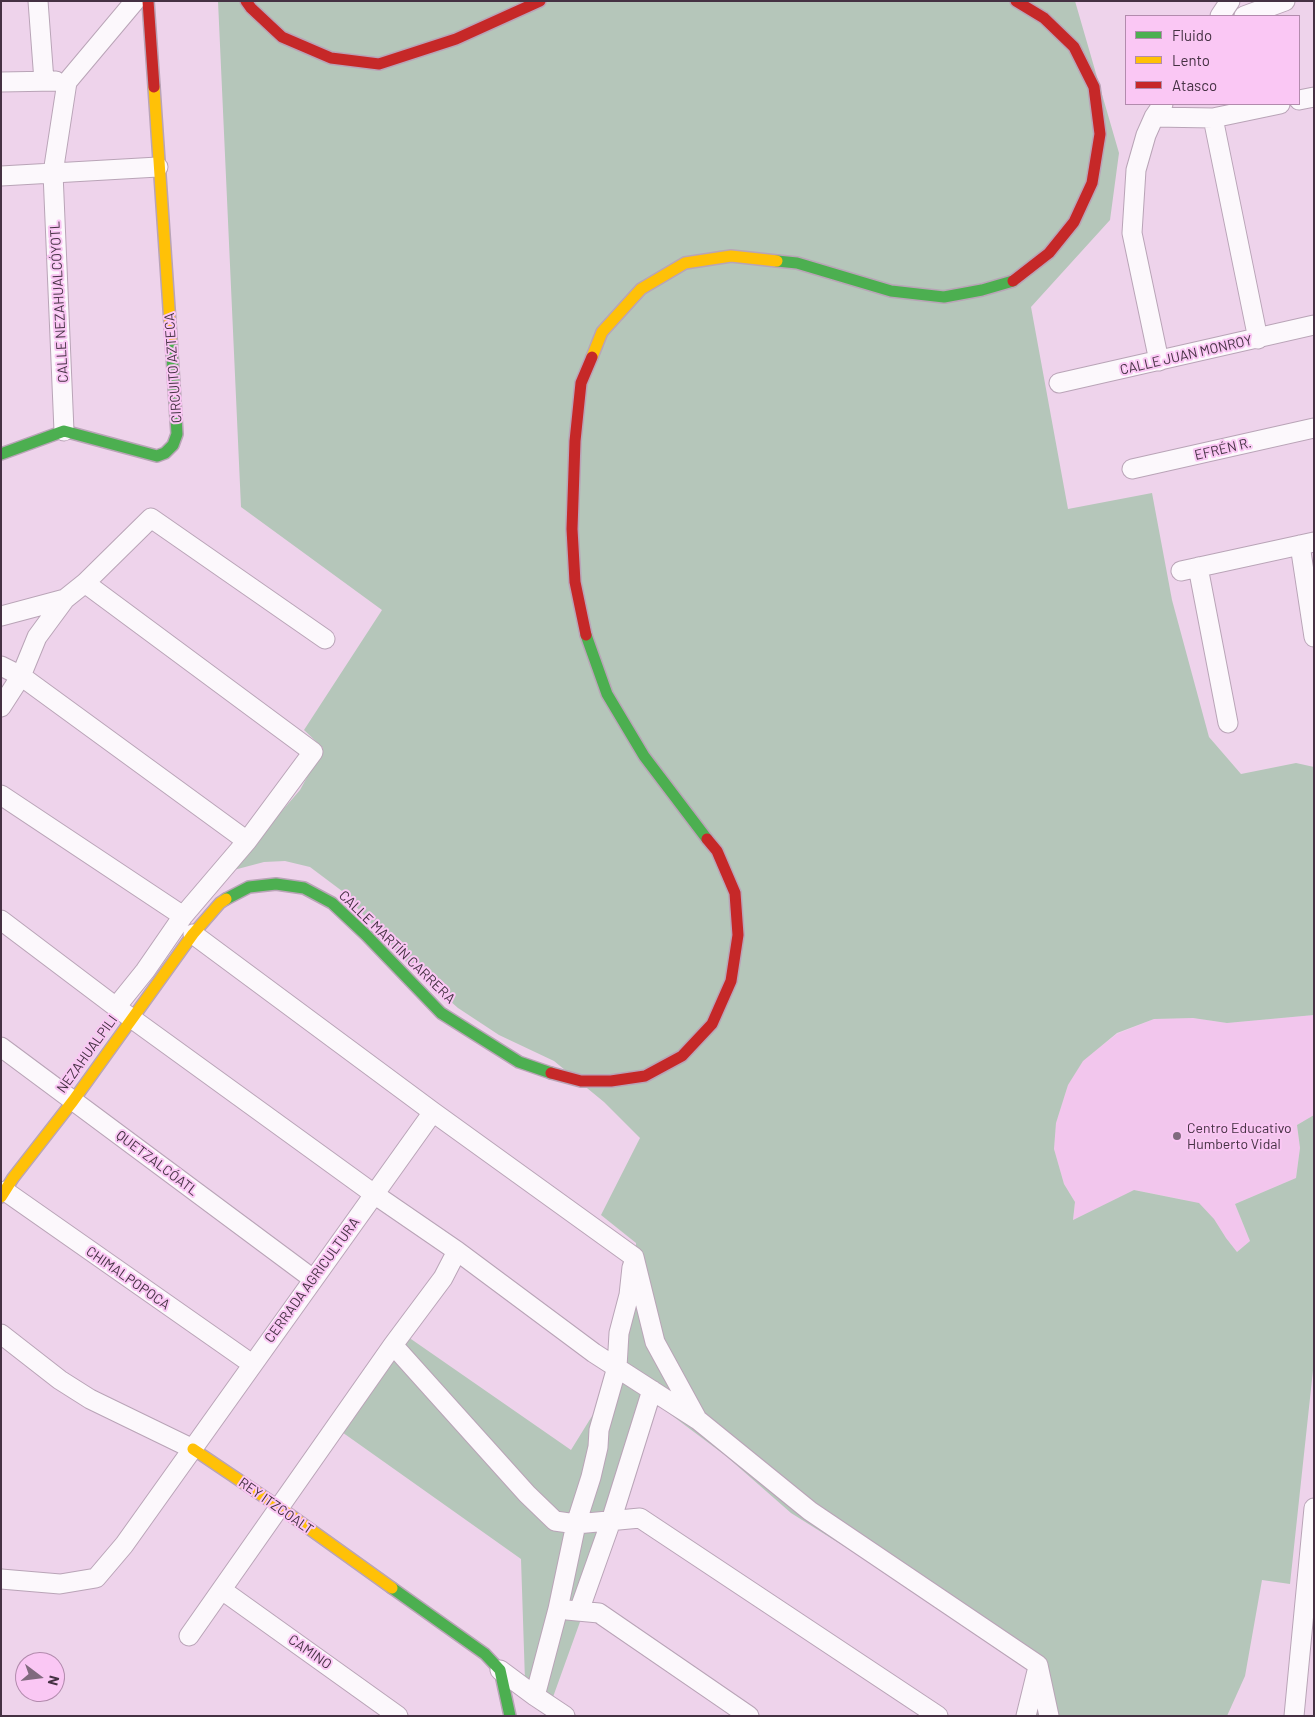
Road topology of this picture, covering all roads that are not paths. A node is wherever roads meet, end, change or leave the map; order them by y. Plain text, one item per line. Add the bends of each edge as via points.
1 (38, 1) edge
2 (135, 1) edge
3 (148, 1) edge
4 (246, 1) edge
5 (540, 1) edge
6 (1016, 1) edge
7 (1230, 1) edge
8 (1284, 1) edge
9 (1221, 15) edge
10 (1247, 15) edge
11 (44, 81) junction
12 (1, 82) edge
13 (67, 82) junction
14 (1275, 105) edge
15 (1159, 110) edge
16 (1213, 118) junction
17 (158, 167) junction
18 (53, 174) junction
19 (1, 176) edge
20 (1314, 325) edge
21 (1258, 339) junction
22 (1159, 361) junction
23 (1059, 383) dead end
24 (1314, 428) edge
25 (64, 432) junction
26 (1, 454) edge
27 (1132, 469) dead end
28 (1307, 543) edge
29 (85, 583) junction
30 (65, 599) junction
31 (1, 616) edge
32 (1314, 637) edge
33 (325, 640) dead end
34 (1, 666) edge
35 (21, 676) junction
36 (1, 707) edge
37 (1228, 723) dead end
38 (1, 796) edge
39 (247, 841) junction
40 (183, 916) junction
41 (1, 920) edge
42 (193, 934) junction
43 (116, 1007) junction
44 (132, 1018) junction
45 (1, 1047) edge
46 (73, 1100) junction
47 (433, 1112) junction
48 (5, 1184) edge
49 (374, 1194) junction
50 (457, 1251) junction
51 (634, 1256) junction
52 (313, 1279) junction
53 (1, 1334) edge
54 (393, 1345) junction
55 (252, 1364) junction
56 (617, 1367) junction
57 (652, 1390) junction
58 (698, 1420) junction
59 (193, 1449) junction
60 (279, 1507) junction
61 (1314, 1508) edge
62 (611, 1521) junction
63 (576, 1524) junction
64 (1, 1579) edge
65 (222, 1590) junction
66 (558, 1609) junction
67 (579, 1611) junction
68 (189, 1636) dead end
69 (1038, 1665) junction
70 (500, 1670) junction
71 (1306, 1683) edge
72 (535, 1696) junction
73 (398, 1716) edge
74 (510, 1716) edge
75 (565, 1716) edge
76 (750, 1716) edge
77 (938, 1716) edge
78 (1026, 1716) edge
79 (1049, 1716) edge
80 (1294, 1716) edge

1 - 11 street
2 - 13 street
3 - 17 street, CIRCUITO AZTECA
4 - 5 street via 282,37 331,58 380,64 456,39
6 - 42 street, CALLE MARTÍN CARRERA via 1044,18 1074,47 1094,87 1100,134 1092,183 1074,222 1049,252 1015,280 944,297 891,291 797,263 731,256 685,263 641,288 602,332 581,383 572,530 575,582 588,643 607,694 644,756 717,851 735,893 738,935 730,981 712,1024 682,1056 645,1076 581,1081 556,1076 519,1062 441,1013 332,903 304,888 276,884 249,887 220,903
7 - 9 street
8 - 10 street
11 - 12 street
11 - 13 street
13 - 18 street, CALLE NEZAHUALCÓYOTL
14 - 16 street
15 - 16 street
15 - 22 street via 1146,136 1136,170 1132,233
16 - 21 street
17 - 18 street
17 - 25 street, CIRCUITO AZTECA via 177,434 173,445 157,456
18 - 19 street
18 - 25 street, CALLE NEZAHUALCÓYOTL
20 - 21 street, CALLE JUAN MONROY
21 - 22 street, CALLE JUAN MONROY
22 - 23 street, CALLE JUAN MONROY
24 - 27 street, EFRÉN R.
25 - 26 street
28 - 32 street
28 - 37 street via 1189,569
29 - 30 street
29 - 33 street via 151,518
29 - 39 street via 313,752
30 - 31 street
30 - 35 street via 36,637
34 - 35 street
35 - 36 street
35 - 39 street
38 - 40 street
39 - 40 street
40 - 43 street
41 - 43 street
42 - 44 street, NEZAHUALPILI
42 - 47 street
43 - 44 street
44 - 46 street, NEZAHUALPILI
44 - 49 street
45 - 46 street, QUETZALCÓATL
46 - 48 street, NEZAHUALPILI
46 - 52 street, QUETZALCÓATL
47 - 49 street, CERRADA AGRICULTURA
47 - 51 street
48 - 55 street, CHIMALPOPOCA
49 - 50 street
49 - 52 street, CERRADA AGRICULTURA
50 - 54 street via 443,1278
50 - 56 street via 594,1354
51 - 56 street via 629,1295 619,1333
51 - 58 street via 655,1342
52 - 55 street, CERRADA AGRICULTURA
53 - 59 street, REY ITZCOALT via 90,1399
54 - 60 street
54 - 63 street via 527,1494 555,1520
55 - 59 street, CERRADA AGRICULTURA
56 - 57 street
56 - 63 street
57 - 58 street
57 - 62 street
58 - 69 street via 810,1511
59 - 60 street, REY ITZCOALT
59 - 64 street, CERRADA AGRICULTURA via 124,1545 96,1578 60,1584
60 - 65 street
60 - 70 street, REY ITZCOALT via 485,1654
61 - 71 street
62 - 63 street
62 - 67 street
62 - 77 street via 640,1518
63 - 66 street
65 - 68 street
65 - 73 street, CAMINO
66 - 67 street
66 - 72 street
67 - 76 street via 599,1613
69 - 78 street
69 - 79 street
70 - 72 street
70 - 74 street
71 - 80 street
72 - 75 street

